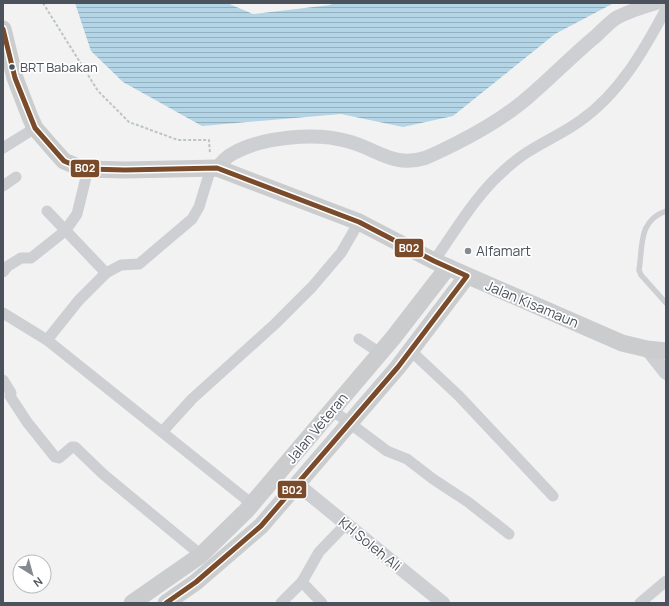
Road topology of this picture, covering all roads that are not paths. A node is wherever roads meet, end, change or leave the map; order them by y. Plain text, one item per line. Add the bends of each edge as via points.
1 (656, 3) edge
2 (666, 8) edge
3 (3, 29) edge
4 (35, 128) junction
5 (3, 148) edge
6 (214, 168) junction
7 (88, 169) junction
8 (16, 177) dead end
9 (3, 186) edge
10 (47, 211) dead end
11 (666, 211) edge
12 (359, 222) junction
13 (65, 231) junction
14 (441, 264) junction
15 (3, 272) edge
16 (106, 273) junction
17 (467, 276) junction
18 (666, 303) edge
19 (3, 313) edge
20 (359, 338) dead end
21 (47, 340) junction
22 (647, 349) junction
23 (411, 351) junction
24 (666, 351) edge
25 (380, 353) junction
26 (666, 373) edge
27 (3, 380) edge
28 (6, 399) edge
29 (332, 410) junction
30 (350, 423) junction
31 (162, 432) junction
32 (297, 484) junction
33 (553, 496) dead end
34 (252, 504) junction
35 (346, 524) junction
36 (509, 534) dead end
37 (201, 555) junction
38 (666, 581) edge
39 (302, 582) junction
40 (132, 603) edge
41 (166, 603) edge
42 (281, 603) edge
43 (322, 603) edge
44 (444, 603) edge
45 (640, 603) edge

1 - 6 street via 615,19 514,108 470,136 425,158 400,161 348,141 311,136 248,146 231,154
2 - 14 street via 640,56 612,92 581,120 530,151 478,198 459,223
3 - 4 main road, Jalan Kisamaun via 25,107
4 - 5 street
4 - 7 main road, Jalan Kisamaun via 64,161
6 - 7 main road, Jalan Kisamaun
6 - 12 main road, Jalan Kisamaun
6 - 16 street via 192,219 139,264 121,265
7 - 13 street via 78,211
8 - 9 street
10 - 13 street
11 - 18 lane via 651,220 645,228 639,270
12 - 14 main road, Jalan Kisamaun
12 - 31 street via 341,253 312,287 192,399
13 - 15 street via 31,258 21,258
13 - 16 street
14 - 17 main road, Jalan Kisamaun
14 - 25 main road, Jalan Veteran
16 - 21 street via 79,300
17 - 22 main road, Jalan Kisamaun via 622,343
17 - 23 main road, Jalan Veteran
19 - 21 street
20 - 25 street
21 - 31 street
22 - 24 main road, Jalan Kisamaun
22 - 26 street
23 - 30 main road, Jalan Veteran
23 - 33 street via 458,396
25 - 29 main road, Jalan Veteran
27 - 28 street via 11,394
28 - 37 street via 55,457 59,458 75,447 103,474
29 - 30 street
29 - 34 main road, Jalan Veteran
30 - 32 main road, Jalan Veteran
30 - 36 street via 387,451 407,458
31 - 34 street
32 - 35 street, KH Soleh Ali
32 - 41 main road, Jalan Veteran via 261,526 196,582
34 - 37 main road, Jalan Veteran
35 - 39 street via 319,552
35 - 44 street, KH Soleh Ali
37 - 40 main road, Jalan Veteran
38 - 45 street
39 - 42 street
39 - 43 street

